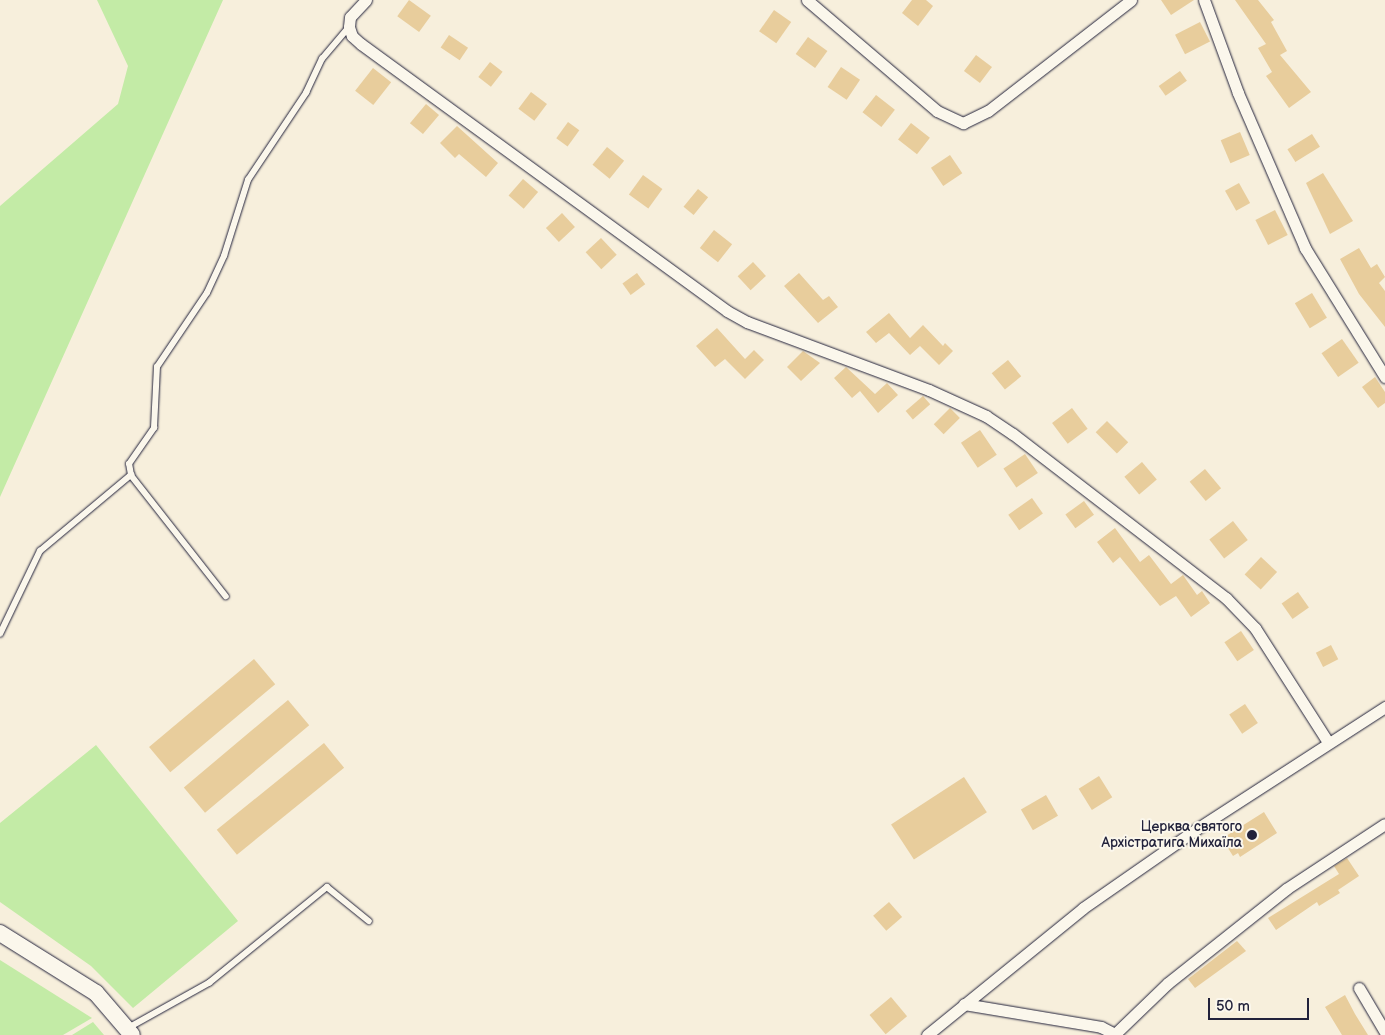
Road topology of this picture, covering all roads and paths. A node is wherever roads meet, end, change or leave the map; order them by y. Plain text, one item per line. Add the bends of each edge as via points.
1 (366, 0) edge
2 (806, 0) edge
3 (1131, 0) edge
4 (1204, 0) edge
5 (349, 27) junction
6 (1385, 377) edge
7 (131, 475) junction
8 (226, 596) dead end
9 (0, 634) edge
10 (1385, 707) edge
11 (1328, 742) junction
12 (1385, 824) edge
13 (369, 921) dead end
14 (0, 933) edge
15 (1359, 988) dead end
16 (964, 1004) junction
17 (129, 1032) edge
18 (1385, 1032) edge
19 (1117, 1034) edge
20 (928, 1035) edge

1 - 5 street via 350,17
2 - 3 street via 937,111 963,123 988,111
4 - 6 street via 1238,93 1305,248
5 - 7 lane via 322,59 306,93 248,180 224,256 207,293 157,367 154,428 129,464
5 - 11 street via 352,36 361,44 727,311 747,322 929,390 986,416 1013,434 1226,598 1255,628
7 - 8 lane
7 - 9 lane via 40,551
10 - 11 street
11 - 16 street via 1083,908
12 - 19 street via 1286,890 1168,983
13 - 17 lane via 327,887 209,983
14 - 17 street via 96,993
15 - 18 street
16 - 19 street via 1091,1025
16 - 20 street

